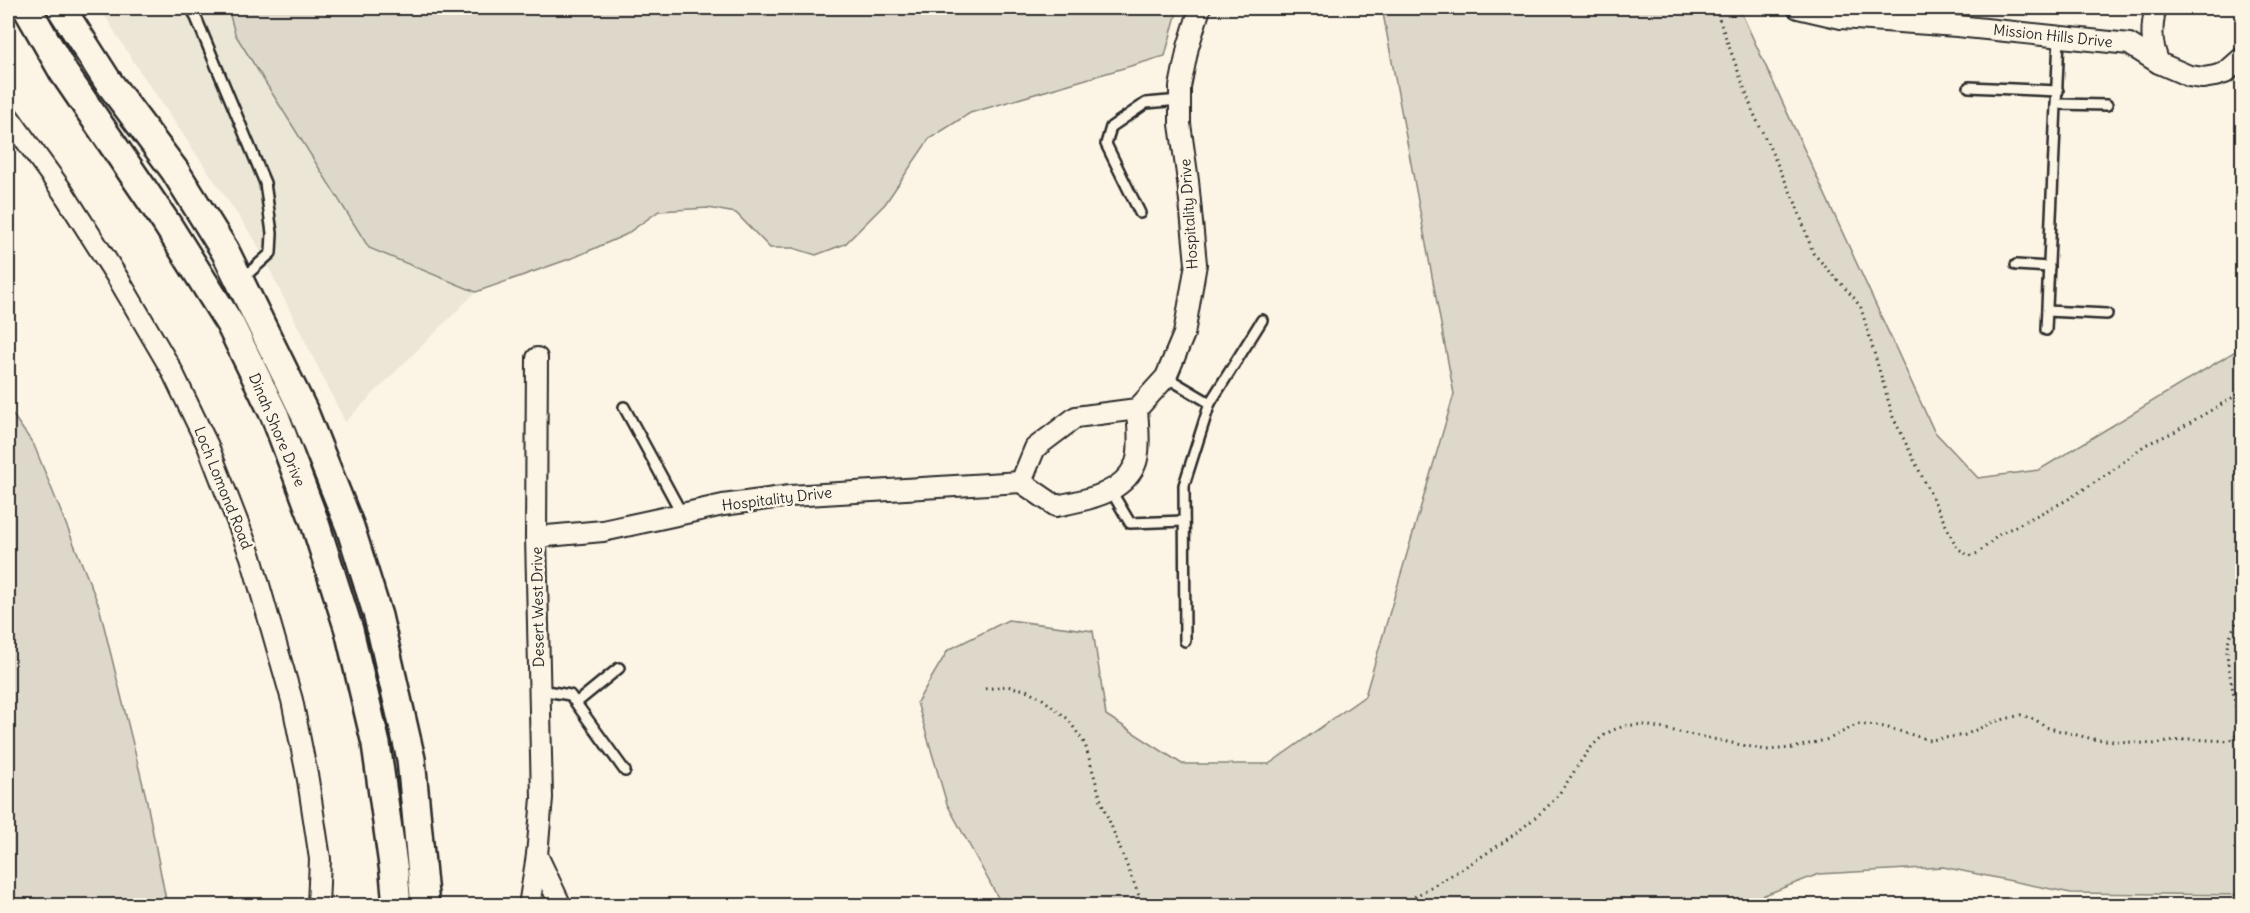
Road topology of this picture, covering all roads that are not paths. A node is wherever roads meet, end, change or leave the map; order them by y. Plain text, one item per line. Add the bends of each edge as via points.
1 (27, 8) edge
2 (61, 8) edge
3 (192, 8) edge
4 (1200, 8) edge
5 (1798, 8) edge
6 (2157, 12) edge
7 (2059, 38) junction
8 (2129, 44) junction
9 (2242, 58) edge
10 (2159, 63) junction
11 (1969, 87) dead end
12 (2058, 91) junction
13 (1180, 100) junction
14 (2057, 104) junction
15 (2108, 105) dead end
16 (8, 116) edge
17 (1140, 213) dead end
18 (2016, 265) dead end
19 (2049, 267) junction
20 (240, 280) junction
21 (2047, 311) junction
22 (2107, 314) dead end
23 (1262, 320) dead end
24 (2046, 330) dead end
25 (537, 358) dead end
26 (1166, 377) junction
27 (1210, 403) junction
28 (624, 407) dead end
29 (1137, 409) junction
30 (1021, 482) junction
31 (1110, 489) junction
32 (682, 514) junction
33 (1184, 521) junction
34 (536, 537) junction
35 (1185, 641) dead end
36 (619, 668) dead end
37 (540, 690) junction
38 (576, 703) junction
39 (625, 771) dead end
40 (537, 855) junction
41 (318, 906) edge
42 (397, 906) edge
43 (425, 906) edge
44 (529, 906) edge
45 (561, 906) edge

1 - 42 main road, Dinah Shore Drive via 64,73 168,224 230,324 275,416 350,630 376,744
2 - 20 main road, Dinah Shore Drive via 107,80 175,171
3 - 20 lane via 265,183 271,253
4 - 13 street, Hospitality Drive via 1188,47
5 - 7 street, Mission Hills Drive via 1841,18 1867,15
6 - 8 street, Mission Hills Drive
6 - 10 street via 2151,36
7 - 8 street, Mission Hills Drive
7 - 12 lane
8 - 10 street, Mission Hills Drive
9 - 10 street, Mission Hills Drive via 2225,73 2203,78 2178,73
11 - 12 lane
12 - 14 lane
13 - 17 lane via 1146,103 1107,134 1106,144
13 - 26 street, Hospitality Drive via 1196,264 1184,334
14 - 15 lane
14 - 19 lane
16 - 41 street, Loch Lomond Road via 119,280 171,369 208,446 251,557 292,700 320,859
18 - 19 lane
19 - 21 lane
20 - 43 main road, Dinah Shore Drive via 304,412 350,527 378,616 411,759
21 - 22 lane
21 - 24 lane
23 - 27 lane
25 - 34 street, Desert West Drive
26 - 27 lane
26 - 29 street, Hospitality Drive
27 - 33 lane via 1184,485
28 - 32 lane
29 - 30 street via 1076,417 1035,448
29 - 31 street via 1136,464
30 - 31 street via 1056,506 1100,497
30 - 32 street, Hospitality Drive via 790,496
31 - 33 lane via 1130,523
32 - 34 street, Hospitality Drive via 603,531
33 - 35 lane
34 - 37 street, Desert West Drive
36 - 38 lane
37 - 38 lane via 570,695
37 - 40 street, Desert West Drive via 542,798
38 - 39 lane
40 - 44 street, Desert West Drive
40 - 45 street

